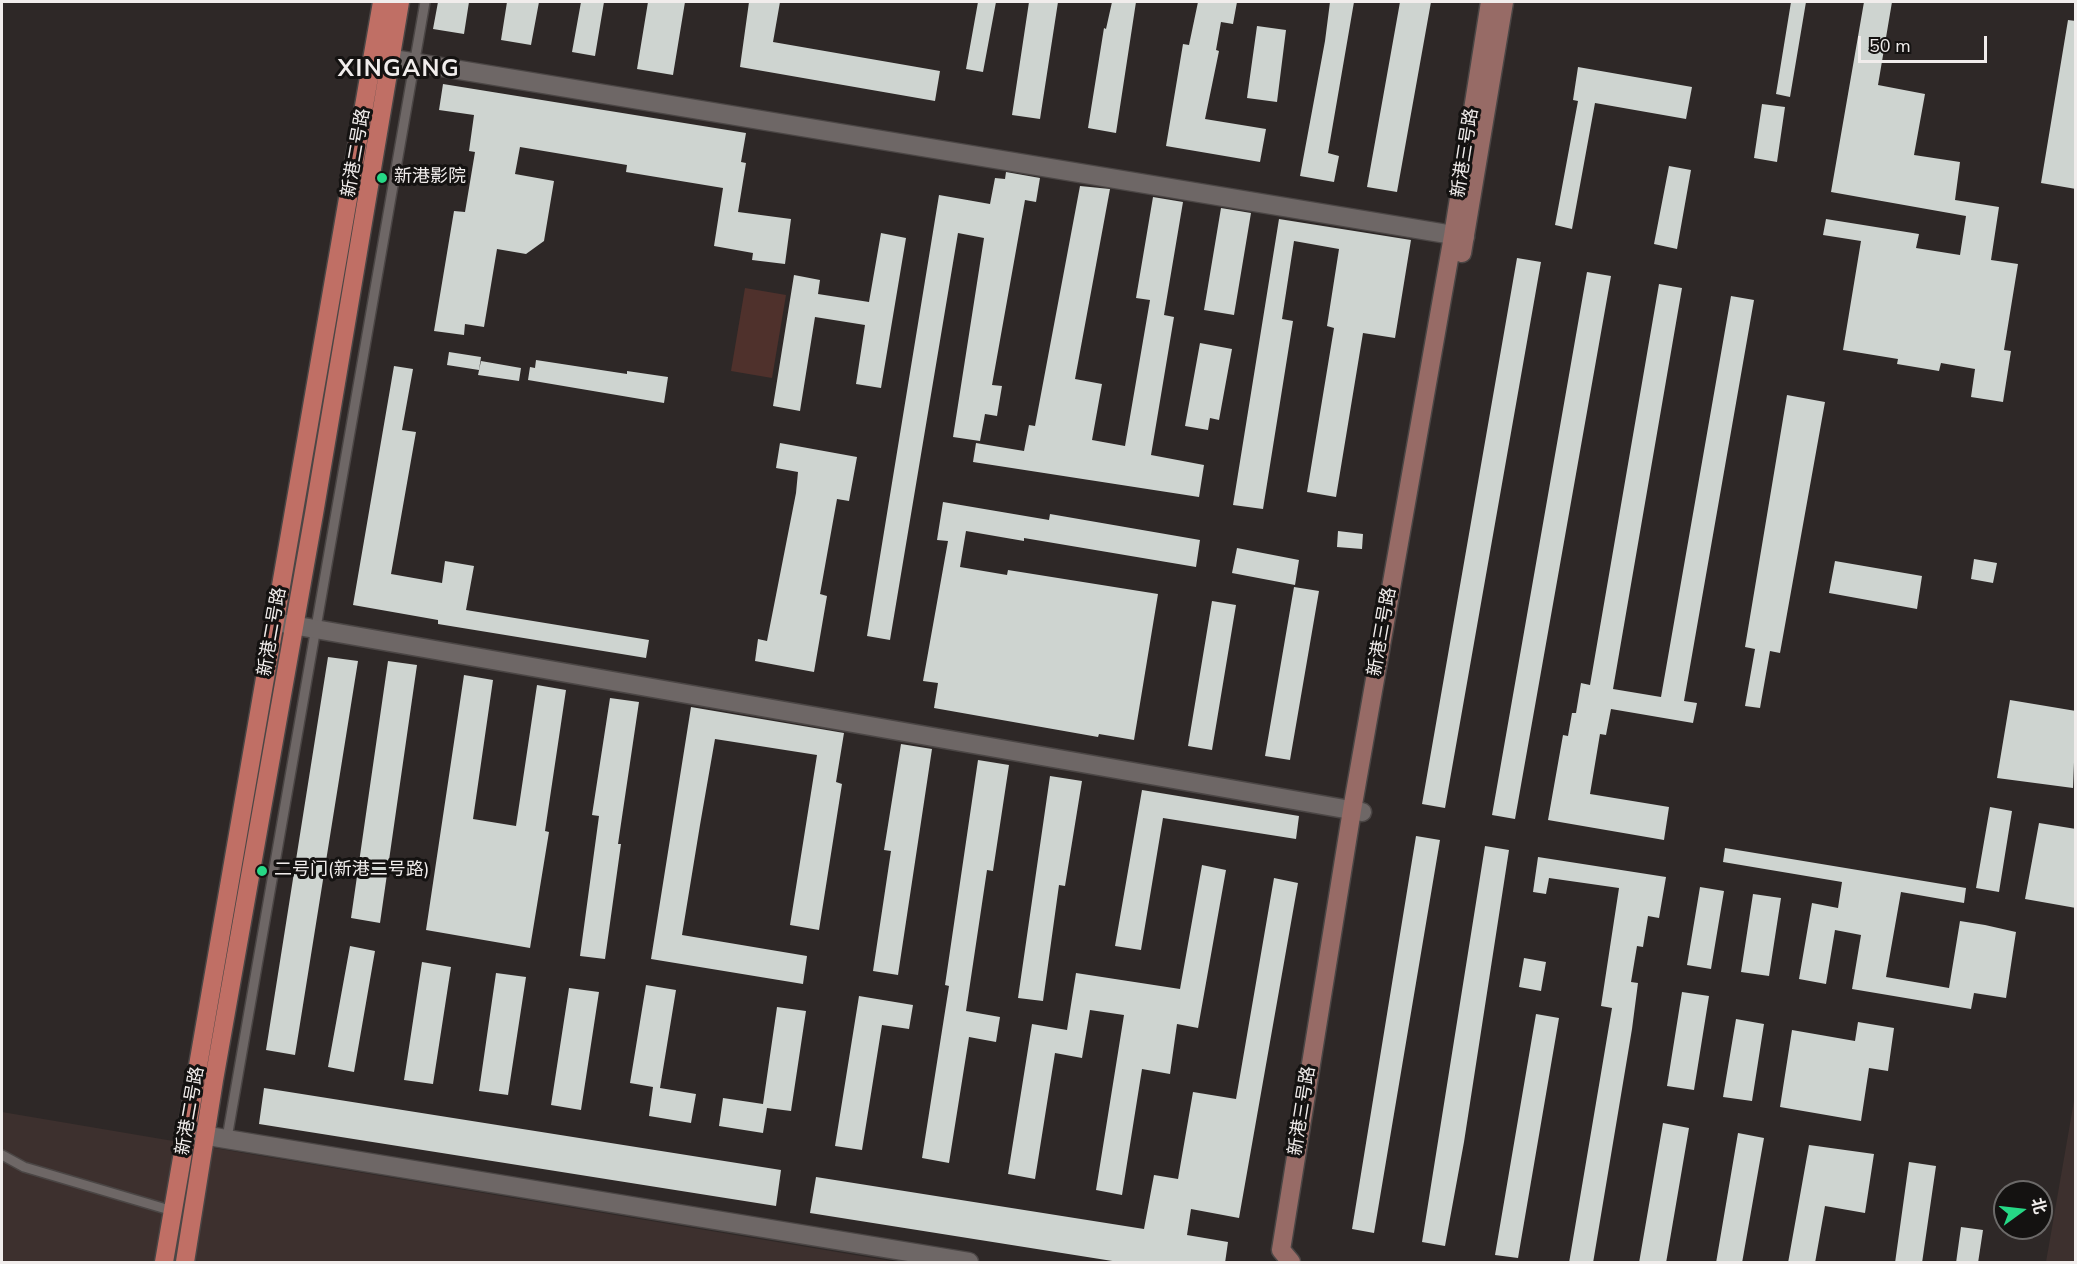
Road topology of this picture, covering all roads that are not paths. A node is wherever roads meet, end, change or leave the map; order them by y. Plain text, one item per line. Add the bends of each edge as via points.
1 (382, 2) edge
2 (400, 2) edge
3 (425, 2) edge
4 (1490, 2) edge
5 (1504, 2) edge
6 (382, 57) junction
7 (415, 62) junction
8 (1459, 237) junction
9 (275, 622) junction
10 (295, 626) junction
11 (315, 629) junction
12 (1357, 811) junction
13 (196, 1134) junction
14 (227, 1138) junction
15 (2, 1155) edge
16 (173, 1211) junction
17 (1290, 1261) edge
18 (164, 1263) edge
19 (185, 1263) edge
20 (969, 1263) edge

1 - 6 main road, 新港二号路
2 - 6 main road, 新港二号路
3 - 7 lane
4 - 8 street, 新港三号路
5 - 8 street, 新港三号路
6 - 7 street
6 - 9 main road, 新港二号路
6 - 10 main road, 新港二号路
7 - 8 street
7 - 11 lane
8 - 12 street, 新港三号路
9 - 10 street
9 - 13 main road, 新港二号路
10 - 11 street
10 - 13 main road, 新港二号路
11 - 12 street
11 - 14 lane
12 - 17 street, 新港三号路 via 1281,1250
13 - 14 street
13 - 16 main road, 新港二号路
13 - 19 main road, 新港二号路
14 - 20 street
15 - 16 lane via 24,1167
16 - 18 main road, 新港二号路

